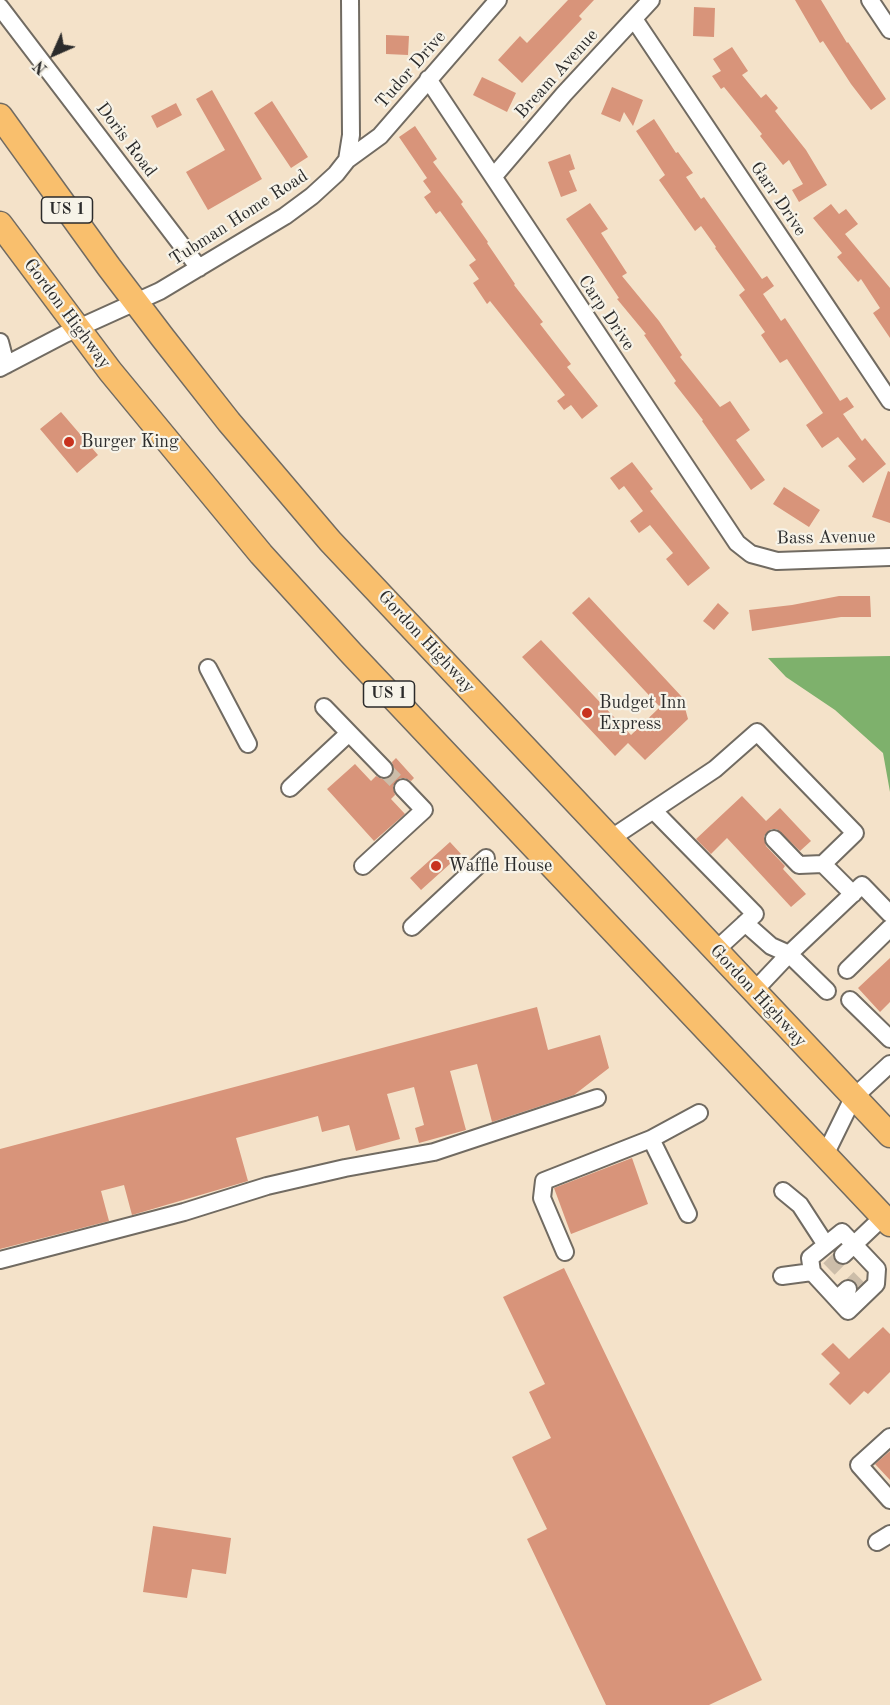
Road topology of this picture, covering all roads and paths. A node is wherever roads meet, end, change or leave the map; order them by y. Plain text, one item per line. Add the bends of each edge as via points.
1 (350, 0) edge
2 (498, 0) edge
3 (651, 0) edge
4 (870, 0) edge
5 (0, 7) edge
6 (634, 19) junction
7 (890, 30) edge
8 (428, 79) junction
9 (0, 116) edge
10 (347, 160) junction
11 (494, 176) junction
12 (0, 224) edge
13 (199, 268) junction
14 (135, 302) junction
15 (77, 328) junction
16 (0, 342) edge
17 (3, 366) edge
18 (890, 401) edge
19 (890, 557) edge
20 (762, 558) joint
21 (208, 668) dead end
22 (324, 707) dead end
23 (349, 734) junction
24 (248, 744) dead end
25 (384, 769) tunnel mouth
26 (290, 788) dead end
27 (402, 788) tunnel mouth
28 (654, 811) junction
29 (610, 839) junction
30 (774, 839) dead end
31 (486, 858) dead end
32 (822, 864) junction
33 (363, 866) dead end
34 (854, 894) junction
35 (890, 914) edge
36 (745, 923) junction
37 (412, 927) dead end
38 (890, 928) edge
39 (716, 950) junction
40 (789, 954) junction
41 (847, 970) dead end
42 (754, 991) junction
43 (827, 991) dead end
44 (850, 1000) dead end
45 (890, 1039) edge
46 (890, 1064) edge
47 (597, 1098) dead end
48 (853, 1098) junction
49 (699, 1113) dead end
50 (890, 1135) edge
51 (651, 1139) junction
52 (825, 1155) junction
53 (783, 1191) dead end
54 (688, 1214) dead end
55 (887, 1220) edge
56 (826, 1245) junction
57 (849, 1250) junction
58 (565, 1252) dead end
59 (0, 1260) edge
60 (820, 1274) junction
61 (782, 1276) dead end
62 (890, 1437) edge
63 (890, 1500) edge

1 - 10 street via 351,135
2 - 8 street, Tudor Drive
3 - 6 street, Bream Avenue
4 - 7 street
5 - 13 street, Doris Road
6 - 11 street, Bream Avenue
6 - 18 street, Garr Drive
8 - 10 street, Tudor Drive via 380,136
8 - 11 street, Carp Drive
9 - 14 highway, Gordon Highway / US 1
10 - 13 street, Tubman Home Road via 312,196 285,216
11 - 20 street, Carp Drive via 730,536
12 - 15 highway, Gordon Highway / US 1
13 - 14 street, Tubman Home Road
14 - 15 street, Tubman Home Road
14 - 29 highway, Gordon Highway / US 1 via 229,422 330,541
15 - 17 street, Tubman Home Road
15 - 52 highway, Gordon Highway / US 1 via 296,594
16 - 17 street
19 - 20 street, Bass Avenue via 786,561
21 - 24 street
22 - 23 street
23 - 25 street
23 - 26 street
27 - 33 street via 424,810
28 - 29 street
28 - 32 street via 715,769 757,732 855,833
28 - 36 street via 755,914
29 - 39 highway, Gordon Highway / US 1
30 - 32 street via 800,865
31 - 37 street
32 - 34 street
34 - 35 street via 862,885
34 - 40 street
36 - 39 street
36 - 40 street via 771,945
38 - 41 street
39 - 42 highway, Gordon Highway / US 1
40 - 42 street
40 - 43 street
42 - 48 highway, Gordon Highway / US 1
44 - 45 street
46 - 48 street
47 - 59 street via 434,1152 267,1186
48 - 50 highway, Gordon Highway / US 1
48 - 52 street
49 - 51 street
51 - 54 street
51 - 58 street via 544,1181 542,1198
52 - 55 highway, Gordon Highway / US 1
53 - 56 street via 800,1205
55 - 57 street
56 - 57 street via 842,1232
56 - 60 street via 810,1258
57 - 60 street via 867,1270 877,1269 876,1284 848,1311 843,1294
60 - 61 street
62 - 63 street via 859,1465

